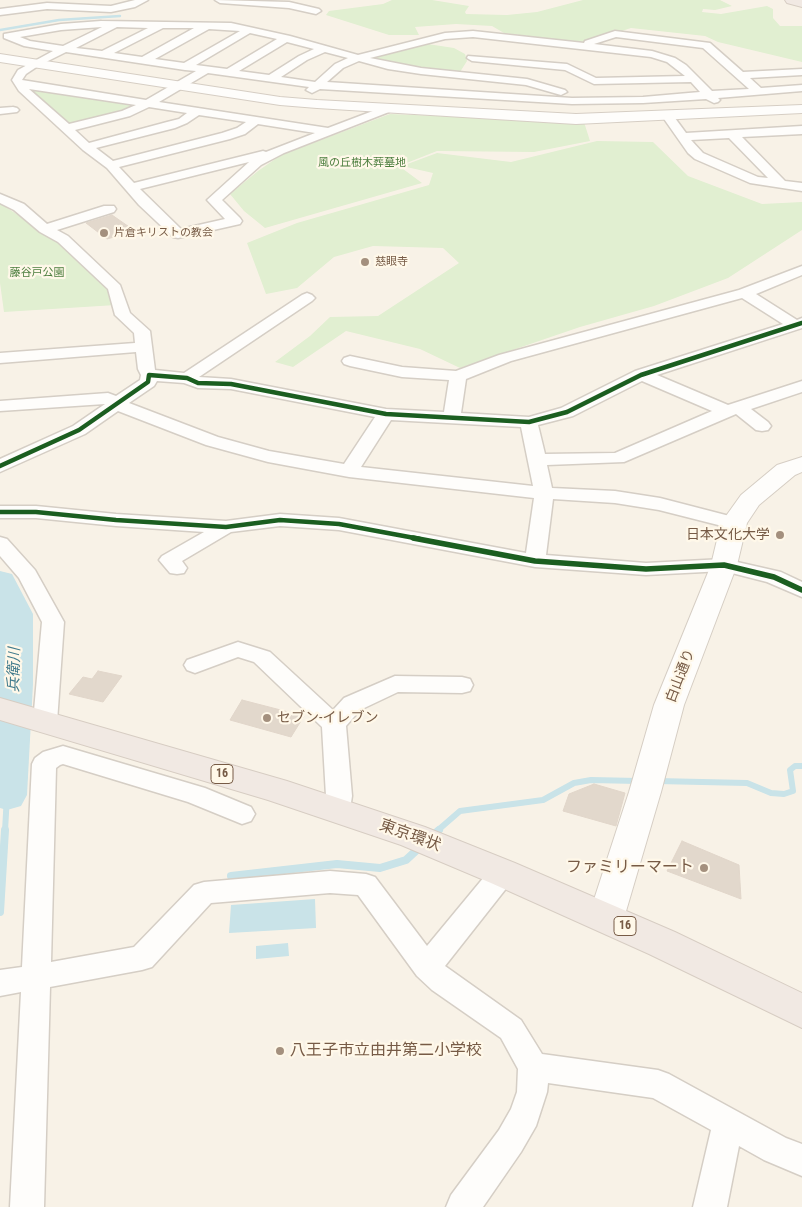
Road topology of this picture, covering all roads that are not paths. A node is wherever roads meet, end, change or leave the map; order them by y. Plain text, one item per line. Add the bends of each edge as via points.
1 (143, 0) edge
2 (220, 0) edge
3 (309, 0) edge
4 (791, 0) edge
5 (802, 2) edge
6 (268, 3) junction
7 (289, 5) junction
8 (30, 8) junction
9 (257, 9) dead end
10 (316, 11) dead end
11 (0, 12) edge
12 (52, 22) junction
13 (116, 24) junction
14 (162, 24) junction
15 (207, 25) junction
16 (250, 29) junction
17 (4, 37) edge
18 (286, 38) junction
19 (418, 42) junction
20 (582, 46) junction
21 (324, 48) junction
22 (64, 49) junction
23 (103, 55) junction
24 (0, 58) edge
25 (358, 58) junction
26 (472, 58) junction
27 (580, 60) dead end
28 (143, 61) junction
29 (34, 64) junction
30 (388, 66) junction
31 (557, 66) junction
32 (185, 67) junction
33 (610, 69) dead end
34 (205, 70) junction
35 (802, 72) edge
36 (228, 73) junction
37 (462, 75) junction
38 (740, 75) junction
39 (270, 79) junction
40 (692, 79) junction
41 (620, 80) junction
42 (20, 84) junction
43 (316, 85) junction
44 (178, 86) junction
45 (365, 88) junction
46 (802, 88) edge
47 (757, 90) junction
48 (438, 92) junction
49 (708, 95) junction
50 (572, 101) junction
51 (300, 103) junction
52 (149, 104) junction
53 (390, 108) junction
54 (802, 108) edge
55 (12, 110) dead end
56 (430, 110) junction
57 (197, 111) junction
58 (0, 112) edge
59 (727, 113) junction
60 (668, 116) junction
61 (576, 118) junction
62 (256, 120) junction
63 (67, 128) junction
64 (802, 130) edge
65 (328, 131) junction
66 (784, 132) junction
67 (732, 134) junction
68 (683, 137) junction
69 (796, 143) dead end
70 (87, 147) junction
71 (280, 150) junction
72 (111, 165) junction
73 (782, 185) junction
74 (132, 187) junction
75 (802, 187) edge
76 (0, 198) edge
77 (109, 209) dead end
78 (45, 229) junction
79 (802, 270) edge
80 (744, 293) junction
81 (307, 298) dead end
82 (799, 324) edge
83 (144, 347) junction
84 (0, 358) edge
85 (350, 361) dead end
86 (149, 375) junction
87 (641, 375) junction
88 (458, 376) junction
89 (187, 378) junction
90 (802, 386) edge
91 (116, 404) junction
92 (0, 406) edge
93 (732, 409) junction
94 (386, 414) junction
95 (452, 418) junction
96 (529, 422) junction
97 (762, 426) dead end
98 (538, 460) junction
99 (802, 464) edge
100 (0, 466) edge
101 (349, 471) junction
102 (544, 493) junction
103 (0, 512) edge
104 (734, 522) junction
105 (226, 527) junction
106 (0, 543) edge
107 (535, 561) junction
108 (724, 566) junction
109 (177, 568) dead end
110 (802, 590) edge
111 (194, 666) dead end
112 (462, 685) dead end
113 (25, 716) edge
114 (334, 724) junction
115 (337, 809) junction
116 (242, 814) dead end
117 (503, 873) junction
118 (606, 918) junction
119 (427, 967) junction
120 (16, 981) edge
121 (802, 1011) edge
122 (533, 1067) junction
123 (728, 1123) junction
124 (802, 1160) edge
125 (27, 1207) edge
126 (463, 1207) edge
127 (710, 1207) edge

1 - 8 street via 111,9
2 - 6 street
3 - 7 street
4 - 5 highway
6 - 7 street
6 - 9 street
7 - 10 street
8 - 11 street
8 - 12 street
12 - 13 street
12 - 17 street
13 - 14 street
13 - 22 street
14 - 15 street
14 - 23 street
15 - 16 street
15 - 28 street
16 - 18 street
16 - 32 street
17 - 22 street
18 - 21 street
18 - 36 street
19 - 20 street via 473,34
19 - 25 street
19 - 26 street via 458,48 468,52
20 - 38 street via 615,34 706,45
20 - 40 street via 671,60
21 - 25 street
21 - 39 street
22 - 23 street
22 - 29 street
23 - 28 street
24 - 29 street
25 - 30 street
25 - 43 street via 339,66
26 - 31 street
26 - 37 street
27 - 31 street via 562,59
28 - 32 street
29 - 42 street via 22,72 17,80
29 - 44 street
30 - 37 street
30 - 45 street
31 - 41 street via 567,67 594,81
32 - 34 street
33 - 41 street
34 - 36 street
34 - 44 street
35 - 38 street
36 - 39 street
37 - 50 street via 541,85 566,94
38 - 47 street
39 - 43 street
40 - 41 street
40 - 49 street
42 - 52 street
42 - 63 street
43 - 45 street
43 - 51 street
44 - 51 street
44 - 52 street
45 - 48 street
46 - 47 street
47 - 49 street
48 - 50 street
48 - 56 street
49 - 50 street
49 - 59 street
50 - 61 street
51 - 53 street
52 - 57 street
52 - 63 street via 126,114
53 - 56 street
53 - 65 street
54 - 59 street
55 - 58 street
56 - 61 street
57 - 62 street
57 - 70 street via 171,126
59 - 60 street
60 - 61 street
60 - 68 street
62 - 65 street
62 - 72 street via 241,131 226,136
63 - 70 street
64 - 66 street
65 - 71 street
66 - 67 street
66 - 69 street
67 - 68 street
67 - 73 street
68 - 73 street via 692,150 710,161 755,180
70 - 72 street
71 - 74 street
71 - 74 street via 257,162 214,200 235,221 178,234
72 - 74 street
73 - 75 street
76 - 78 street via 19,207
77 - 78 street
78 - 83 street via 62,239 115,288 123,315 142,332
79 - 80 street
80 - 82 street
80 - 88 street via 505,358
81 - 89 street
82 - 87 street
83 - 84 street
83 - 86 street
85 - 88 street via 402,372
86 - 89 street
86 - 91 street via 148,382
87 - 93 street
87 - 96 street via 567,412
88 - 95 street
89 - 94 street via 198,383 232,384
90 - 93 street
91 - 92 street via 108,398
91 - 100 street via 78,430
91 - 101 street via 212,441 268,456
93 - 97 street
93 - 98 street via 618,458
94 - 95 street
94 - 101 street
95 - 96 street
96 - 98 street
98 - 102 street
99 - 104 street, 白山通り via 786,470 750,500
101 - 102 street
102 - 104 street via 615,497
102 - 107 street
103 - 105 street
104 - 108 street, 白山通り
105 - 107 street via 280,520 339,524
105 - 109 street via 169,560
106 - 113 street via 28,575 53,622
107 - 108 street via 646,569
108 - 110 street via 774,577
108 - 118 street, 白山通り via 669,705
111 - 114 street via 238,648 262,657
112 - 114 street via 396,684 352,704
113 - 115 highway, 東京環状 / 16
114 - 115 street via 340,796
115 - 117 highway, 東京環状 / 16
116 - 120 street via 196,795 63,755 52,758 44,764
117 - 118 highway, 東京環状 / 16
117 - 119 street
118 - 121 highway, 東京環状 / 16
119 - 120 street via 366,885 330,882 204,893 142,958
119 - 122 street via 442,982 511,1029
120 - 125 street
122 - 123 street via 658,1084
122 - 126 street via 532,1092 525,1115
123 - 124 street
123 - 127 street

